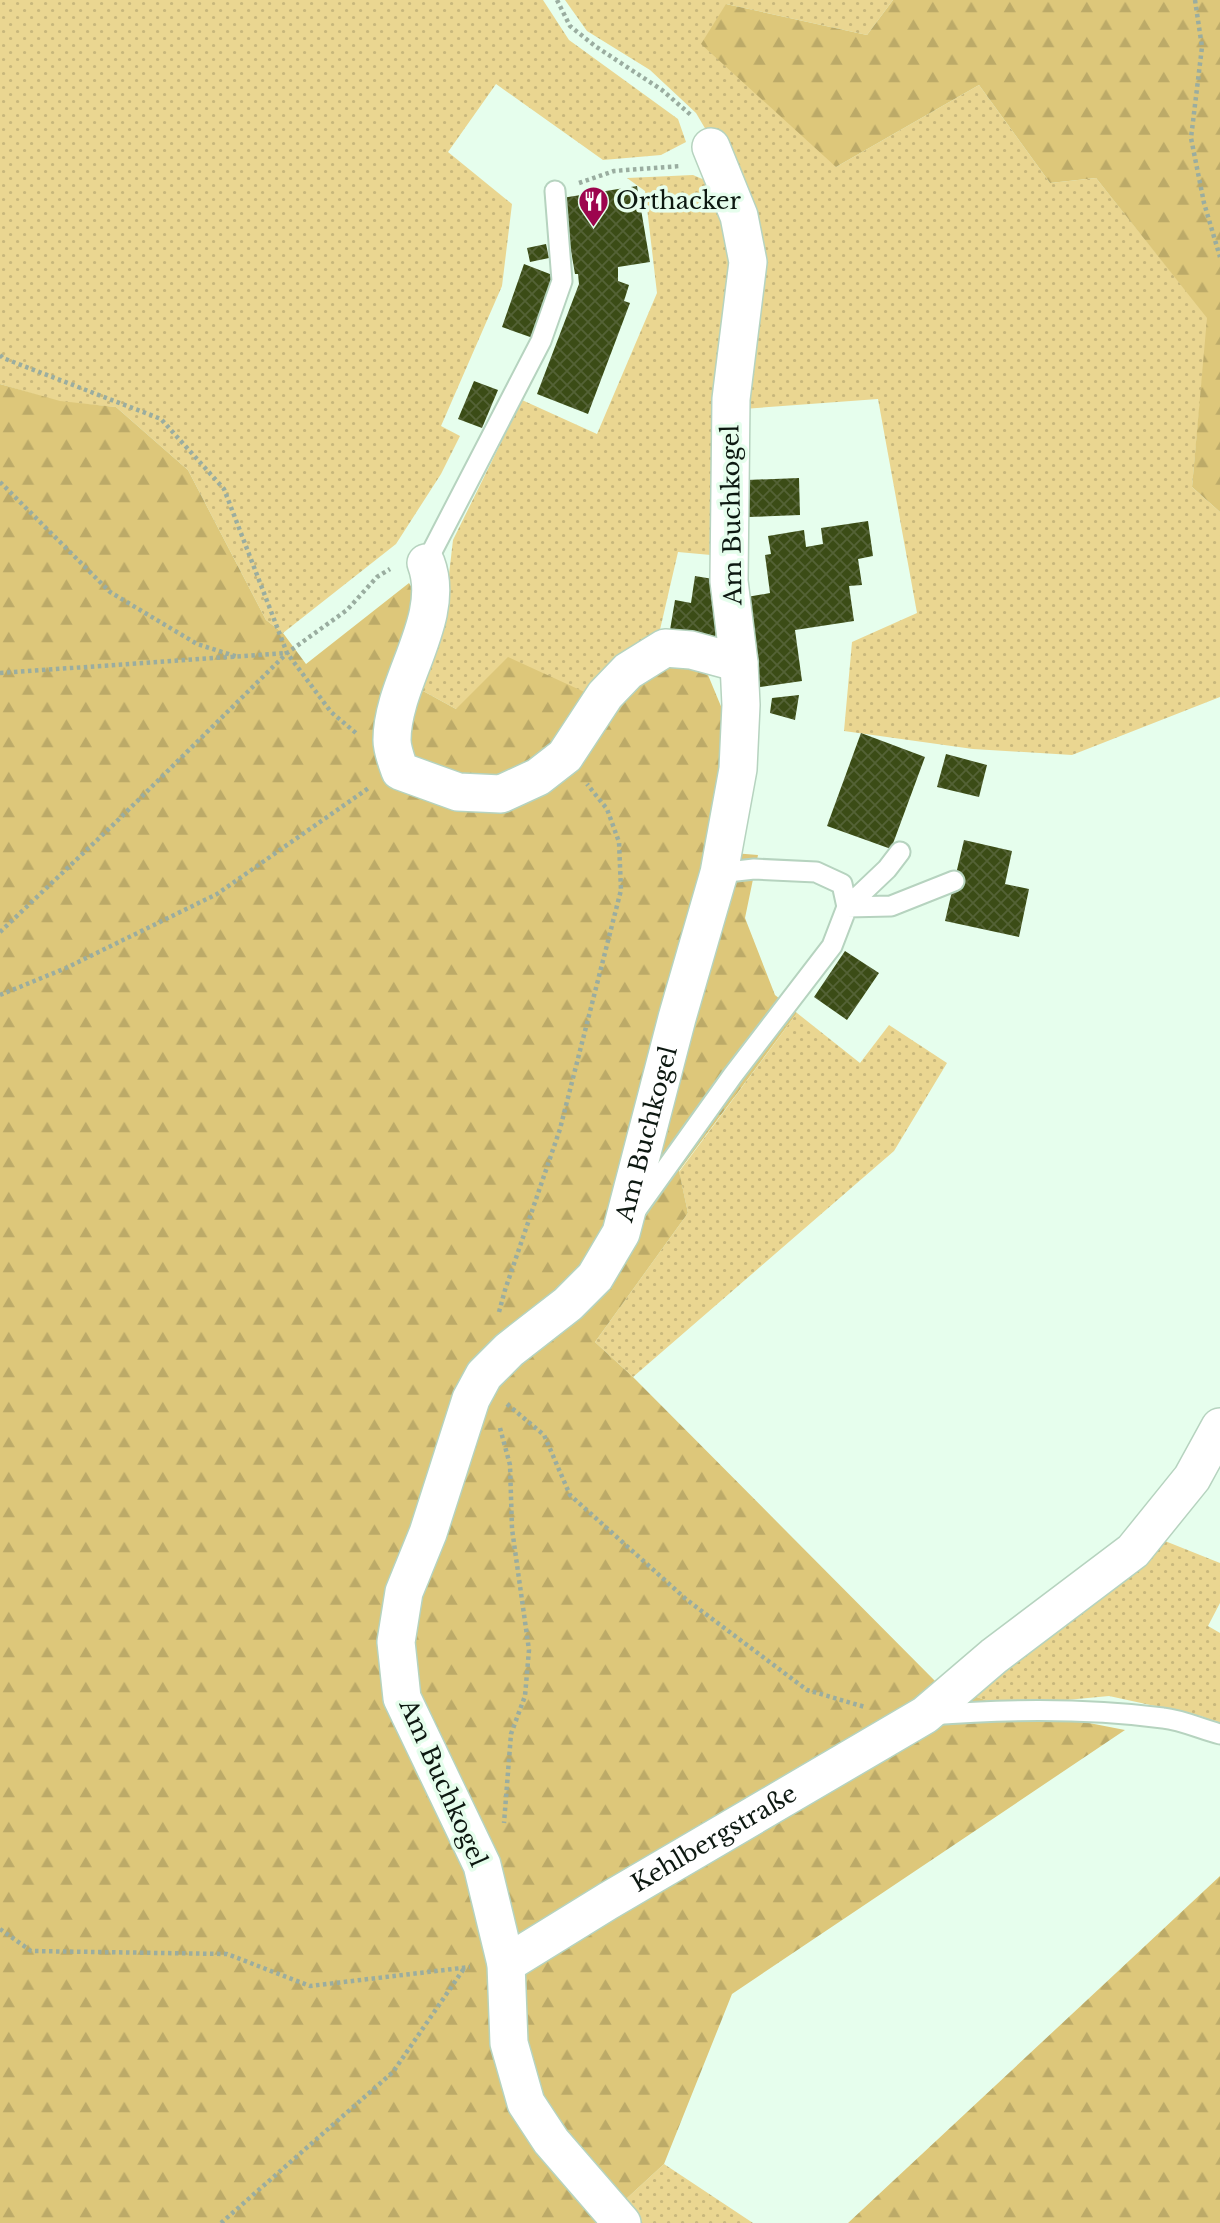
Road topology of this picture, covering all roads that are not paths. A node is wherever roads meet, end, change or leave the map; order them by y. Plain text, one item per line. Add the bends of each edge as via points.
1 (714, 155) road end
2 (555, 191) road end
3 (426, 563) joint
4 (739, 663) junction
5 (900, 852) dead end
6 (719, 873) junction
7 (954, 881) dead end
8 (847, 907) junction
9 (621, 1233) junction
10 (1220, 1427) edge
11 (925, 1715) junction
12 (1220, 1734) edge
13 (506, 1964) junction
14 (622, 2223) edge

1 - 4 street, Am Buchkogel via 739,216 748,262 731,399 729,581
2 - 3 lane via 562,281 545,329
3 - 4 street via 431,577 428,616 396,704 391,743 400,771 458,792 501,794 538,777 565,755 605,695 628,671 665,648
4 - 6 street, Am Buchkogel via 738,769
5 - 8 lane
6 - 8 lane via 754,869 816,872 842,884
6 - 9 street, Am Buchkogel
7 - 8 lane via 891,905
8 - 9 lane via 832,947 733,1075
9 - 13 street, Am Buchkogel via 594,1277 568,1304 509,1350 467,1410 404,1592 396,1642 402,1698 482,1865
10 - 11 street, Kehlbergstraße via 1192,1478 1133,1551 994,1656
11 - 12 lane, Kehlbergstraße via 1079,1711 1165,1718
11 - 13 street, Kehlbergstraße
13 - 14 street, Am Buchkogel via 509,2043 526,2103 551,2141

